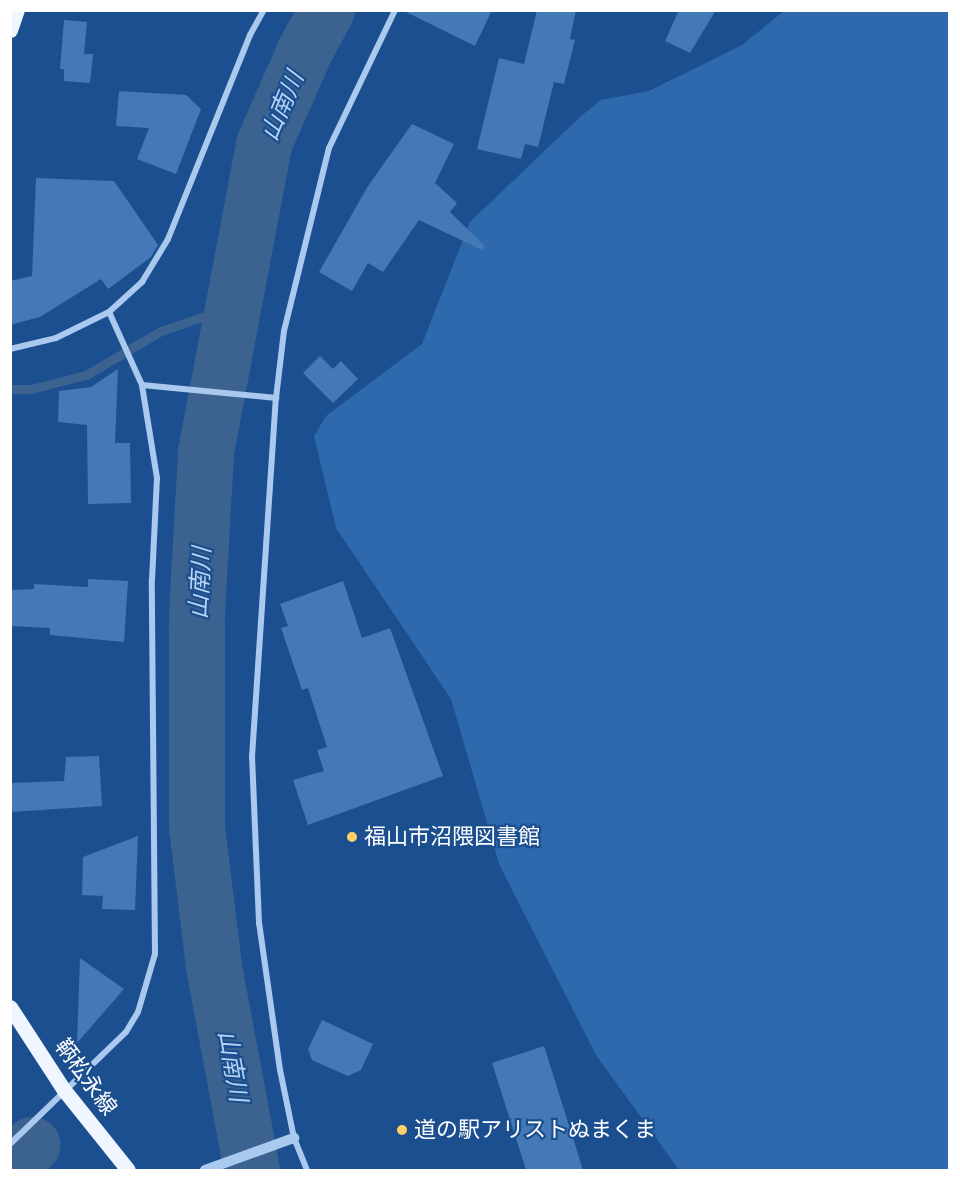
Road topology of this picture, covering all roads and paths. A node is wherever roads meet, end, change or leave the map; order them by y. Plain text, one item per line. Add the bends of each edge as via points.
1 (17, 10) edge
2 (264, 10) edge
3 (395, 10) edge
4 (10, 30) edge
5 (109, 312) junction
6 (10, 349) edge
7 (142, 385) junction
8 (276, 398) junction
9 (10, 1007) edge
10 (64, 1090) junction
11 (294, 1138) junction
12 (10, 1144) edge
13 (128, 1170) edge
14 (205, 1170) edge
15 (307, 1170) edge

1 - 4 main road
2 - 5 street via 250,35 168,239 142,282
3 - 8 street via 329,148 284,331
5 - 6 street via 56,338
5 - 7 street
7 - 8 street
7 - 10 street via 157,478 152,580 155,954 138,1012 126,1032
8 - 11 street via 252,757 259,923
9 - 10 main road, 鞆松永線
10 - 12 street
10 - 13 main road, 鞆松永線
11 - 14 street
11 - 15 street

